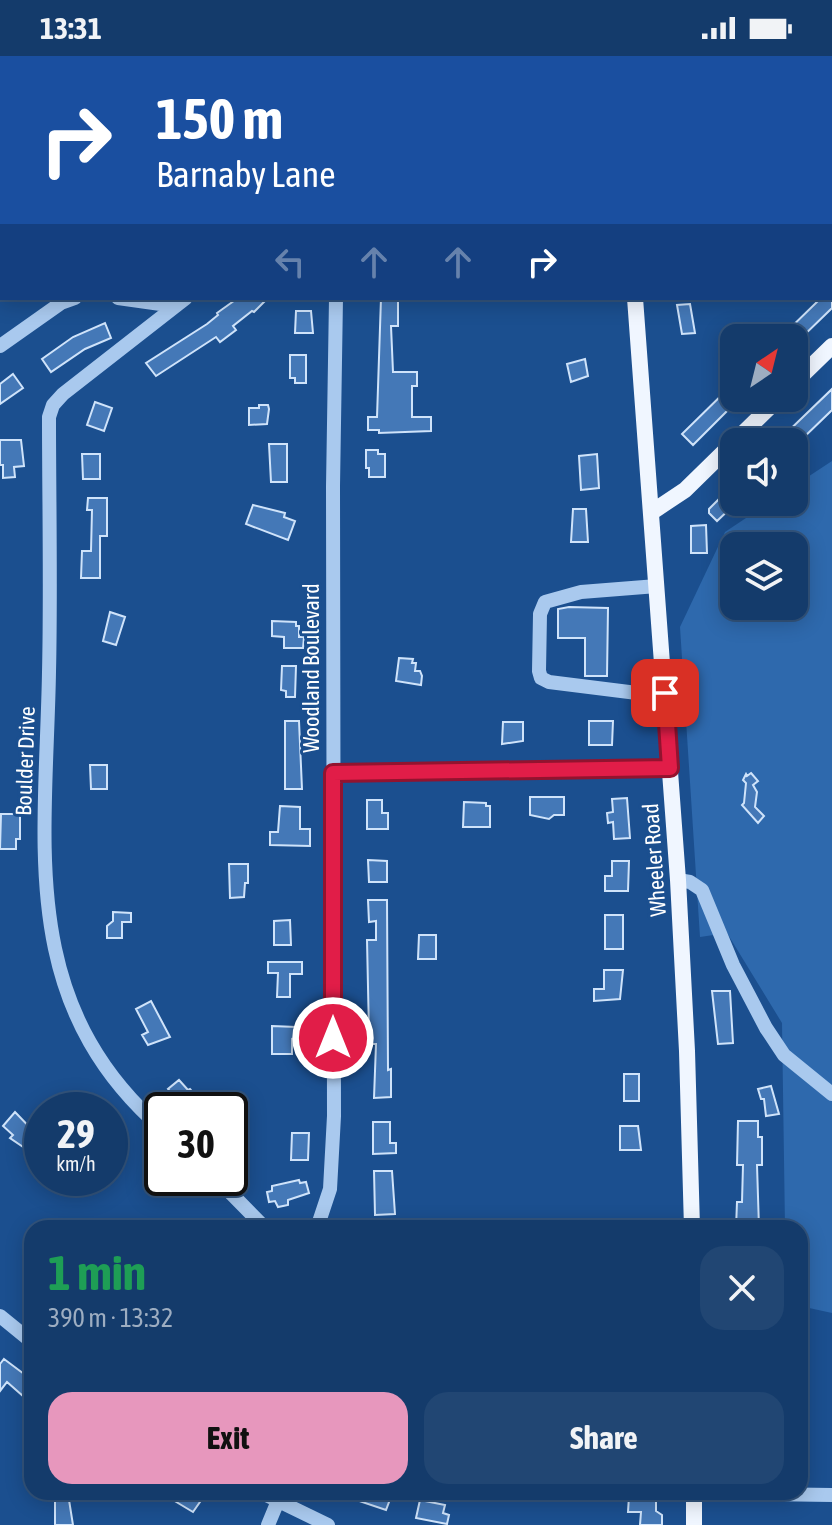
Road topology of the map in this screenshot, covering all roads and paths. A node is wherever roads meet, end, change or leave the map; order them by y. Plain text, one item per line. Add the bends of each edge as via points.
1 (69, 300) edge
2 (150, 300) edge
3 (336, 300) edge
4 (635, 300) edge
5 (181, 302) edge
6 (0, 346) edge
7 (832, 346) edge
8 (808, 369) edge
9 (765, 412) edge
10 (652, 512) junction
11 (657, 586) junction
12 (665, 693) junction
13 (670, 768) junction
14 (333, 773) junction
15 (678, 880) junction
16 (832, 1094) edge
17 (144, 1111) edge
18 (234, 1196) edge
19 (257, 1220) edge
20 (320, 1220) edge
21 (692, 1220) edge
22 (0, 1316) edge
23 (24, 1336) edge
24 (808, 1495) edge
25 (832, 1495) edge
26 (279, 1500) edge
27 (285, 1500) edge
28 (694, 1500) edge
29 (268, 1525) edge
30 (328, 1525) edge
31 (694, 1525) edge

1 - 6 street
2 - 5 street
3 - 14 street, Woodland Boulevard
4 - 10 main road, Wheeler Road
5 - 17 street, Boulder Drive via 57,399 49,417 49,928 73,1011 122,1089
7 - 8 main road
9 - 10 main road via 685,490
10 - 11 main road, Wheeler Road
11 - 12 main road, Wheeler Road
11 - 12 street via 581,592 545,602 539,671 549,682
12 - 13 main road, Wheeler Road
13 - 14 street
13 - 15 main road, Wheeler Road
14 - 20 street, Woodland Boulevard via 333,1165
15 - 16 street via 702,890 750,1002 778,1046
15 - 21 main road, Wheeler Road
18 - 19 street
22 - 23 street
24 - 25 street
26 - 29 street
27 - 30 street
28 - 31 main road

